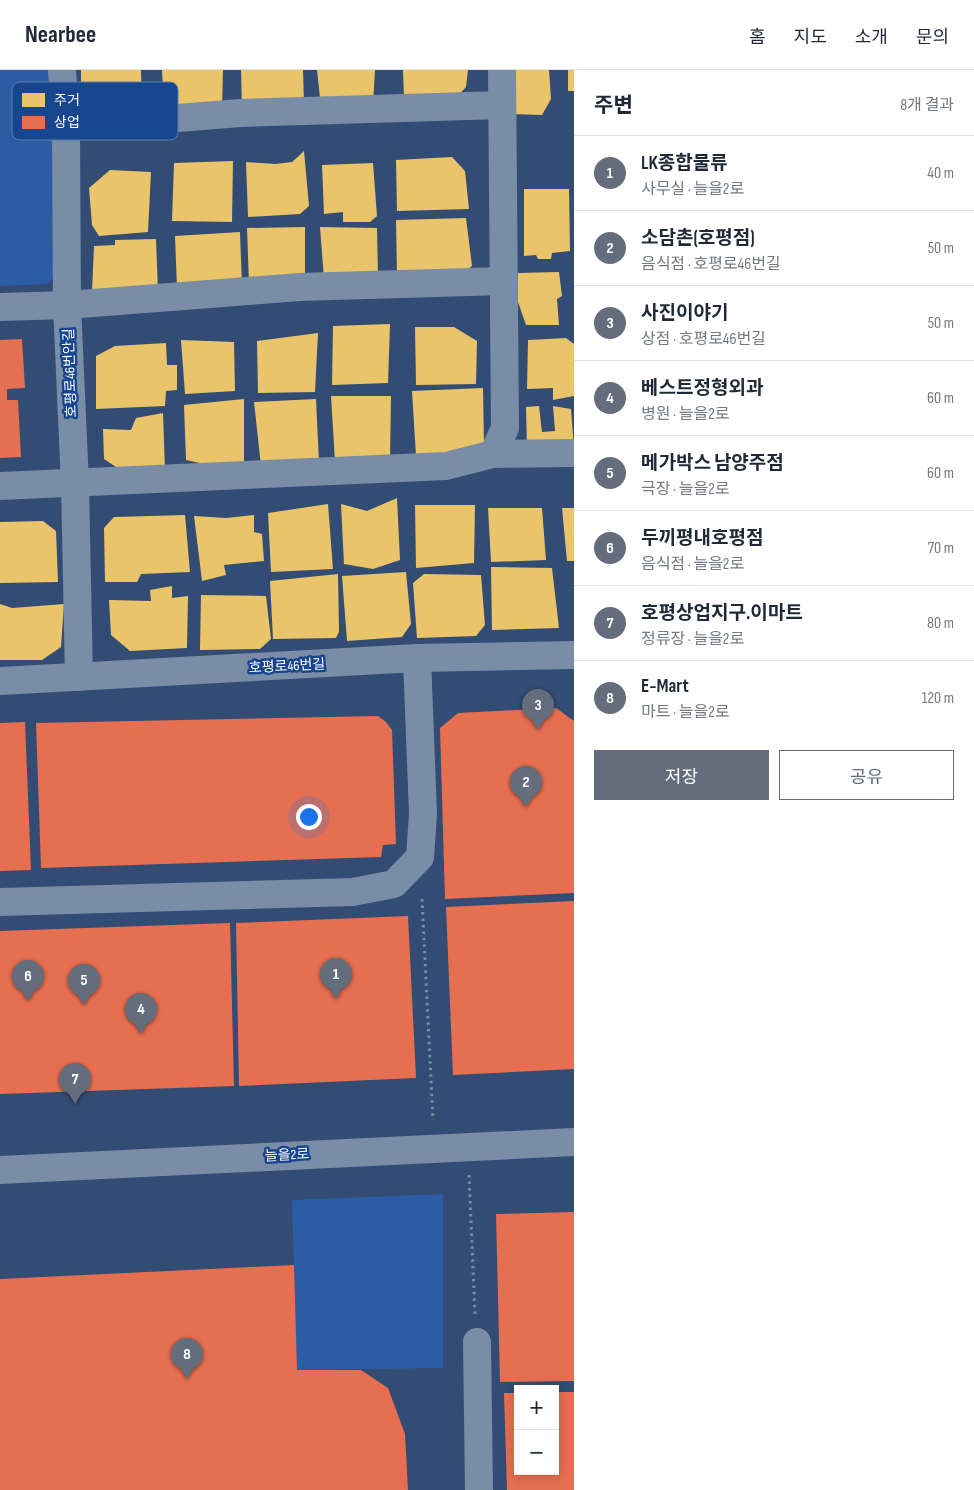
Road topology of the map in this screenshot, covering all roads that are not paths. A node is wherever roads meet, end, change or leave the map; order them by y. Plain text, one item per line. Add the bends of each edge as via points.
1 (502, 70) edge
2 (502, 105) junction
3 (178, 118) edge
4 (66, 140) edge
5 (504, 282) junction
6 (67, 305) junction
7 (0, 307) edge
8 (574, 453) edge
9 (493, 454) junction
10 (75, 484) junction
11 (0, 486) edge
12 (574, 655) edge
13 (417, 658) junction
14 (79, 677) junction
15 (0, 681) edge
16 (0, 902) edge
17 (574, 1142) edge
18 (0, 1170) edge
19 (477, 1342) road end
20 (478, 1490) edge

1 - 2 street
2 - 3 street via 240,113
2 - 5 street
4 - 6 street, 호평로46번안길
5 - 6 street via 300,288
5 - 9 street via 505,428
6 - 7 street
6 - 10 street, 호평로46번안길
8 - 9 street
9 - 10 street via 446,466
10 - 11 street
10 - 14 street, 호평로46번안길
12 - 13 street, 호평로46번길
13 - 14 street, 호평로46번길
13 - 16 street via 422,814 420,857 394,884 353,892
14 - 15 street, 호평로46번길
17 - 18 street, 늘을2로
19 - 20 street

